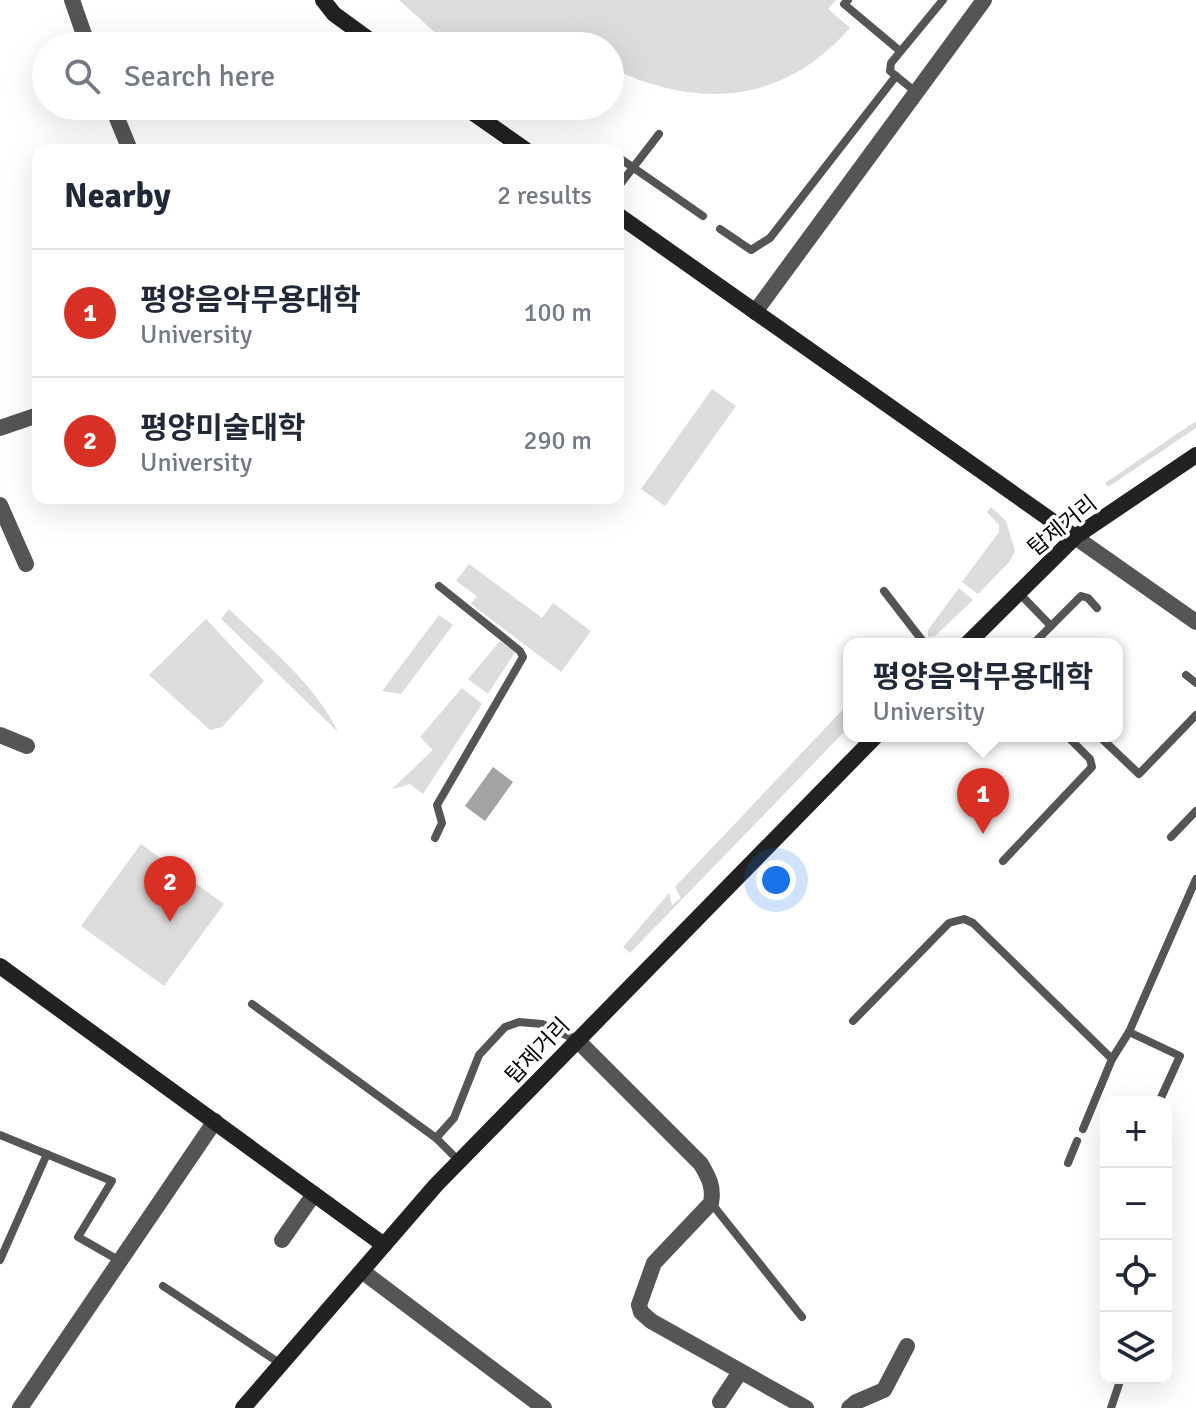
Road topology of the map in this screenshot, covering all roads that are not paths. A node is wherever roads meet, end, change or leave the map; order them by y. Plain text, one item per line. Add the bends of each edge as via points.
1 (72, 0) edge
2 (323, 0) edge
3 (848, 0) edge
4 (943, 0) edge
5 (984, 0) edge
6 (83, 32) edge
7 (359, 32) edge
8 (900, 51) junction
9 (896, 76) junction
10 (917, 94) junction
11 (118, 120) edge
12 (483, 120) edge
13 (659, 134) dead end
14 (128, 144) edge
15 (517, 144) edge
16 (624, 161) edge
17 (632, 167) junction
18 (624, 178) edge
19 (703, 216) dead end
20 (624, 219) edge
21 (720, 229) dead end
22 (755, 312) junction
23 (32, 417) edge
24 (0, 428) edge
25 (1196, 455) edge
26 (0, 505) edge
27 (1075, 537) junction
28 (26, 564) dead end
29 (439, 586) dead end
30 (884, 591) dead end
31 (1018, 593) junction
32 (1097, 608) dead end
33 (1196, 622) edge
34 (1051, 626) junction
35 (920, 638) edge
36 (973, 638) edge
37 (1039, 638) edge
38 (1186, 675) dead end
39 (1196, 683) edge
40 (1196, 715) edge
41 (0, 735) edge
42 (870, 742) edge
43 (1073, 742) edge
44 (1105, 742) edge
45 (27, 746) dead end
46 (1196, 811) edge
47 (1171, 837) dead end
48 (435, 838) dead end
49 (1003, 861) dead end
50 (1196, 879) edge
51 (0, 966) edge
52 (252, 1004) dead end
53 (853, 1021) dead end
54 (1129, 1032) junction
55 (577, 1040) junction
56 (1112, 1059) junction
57 (1162, 1096) edge
58 (215, 1121) junction
59 (1083, 1129) dead end
60 (0, 1135) edge
61 (436, 1138) junction
62 (1077, 1141) dead end
63 (47, 1154) junction
64 (459, 1161) junction
65 (1068, 1163) dead end
66 (314, 1194) junction
67 (711, 1203) junction
68 (282, 1240) dead end
69 (384, 1245) junction
70 (0, 1260) edge
71 (120, 1261) junction
72 (362, 1271) junction
73 (163, 1286) dead end
74 (802, 1317) dead end
75 (907, 1346) dead end
76 (281, 1364) junction
77 (740, 1372) junction
78 (1119, 1384) edge
79 (720, 1402) dead end
80 (20, 1408) edge
81 (243, 1408) edge
82 (544, 1408) edge
83 (806, 1408) edge
84 (849, 1408) edge
85 (1111, 1408) edge

1 - 6 street
2 - 7 main road
3 - 8 lane via 844,4
4 - 8 lane
5 - 10 street
8 - 9 lane via 891,63
9 - 10 lane
9 - 21 lane via 770,238 751,250
10 - 22 street
11 - 14 street
12 - 15 main road
13 - 17 lane
16 - 17 lane
17 - 18 lane
17 - 19 lane
20 - 22 main road
22 - 27 main road
23 - 24 street
25 - 27 main road, 탑제거리
26 - 28 street
27 - 31 main road, 탑제거리
27 - 33 street
29 - 48 lane via 523,657 437,805 442,823
30 - 35 lane
31 - 34 lane
31 - 36 main road, 탑제거리
32 - 34 lane via 1081,596
34 - 37 lane
38 - 39 lane
40 - 44 lane via 1139,774
41 - 45 street
42 - 55 main road, 탑제거리
43 - 49 lane via 1092,767
46 - 47 lane
50 - 54 lane
51 - 58 main road
52 - 61 lane
53 - 56 lane via 949,923 964,919
54 - 56 lane
54 - 57 lane via 1180,1056
55 - 61 lane via 542,1024 505,1027 479,1055 454,1118
55 - 64 main road, 탑제거리
55 - 67 street via 701,1164 710,1180
56 - 59 lane
58 - 66 main road
58 - 71 street
60 - 63 lane
61 - 64 lane
62 - 65 lane
63 - 70 lane
63 - 71 lane via 112,1181 78,1237
64 - 69 main road, 탑제거리
66 - 68 street
66 - 69 main road
67 - 74 lane
67 - 77 street via 654,1263 639,1305 651,1321
69 - 72 main road, 탑제거리
71 - 80 street
72 - 76 main road, 탑제거리
72 - 82 street
73 - 76 lane
75 - 84 street via 884,1390
76 - 81 main road, 탑제거리
77 - 79 street
77 - 83 street
78 - 85 lane

